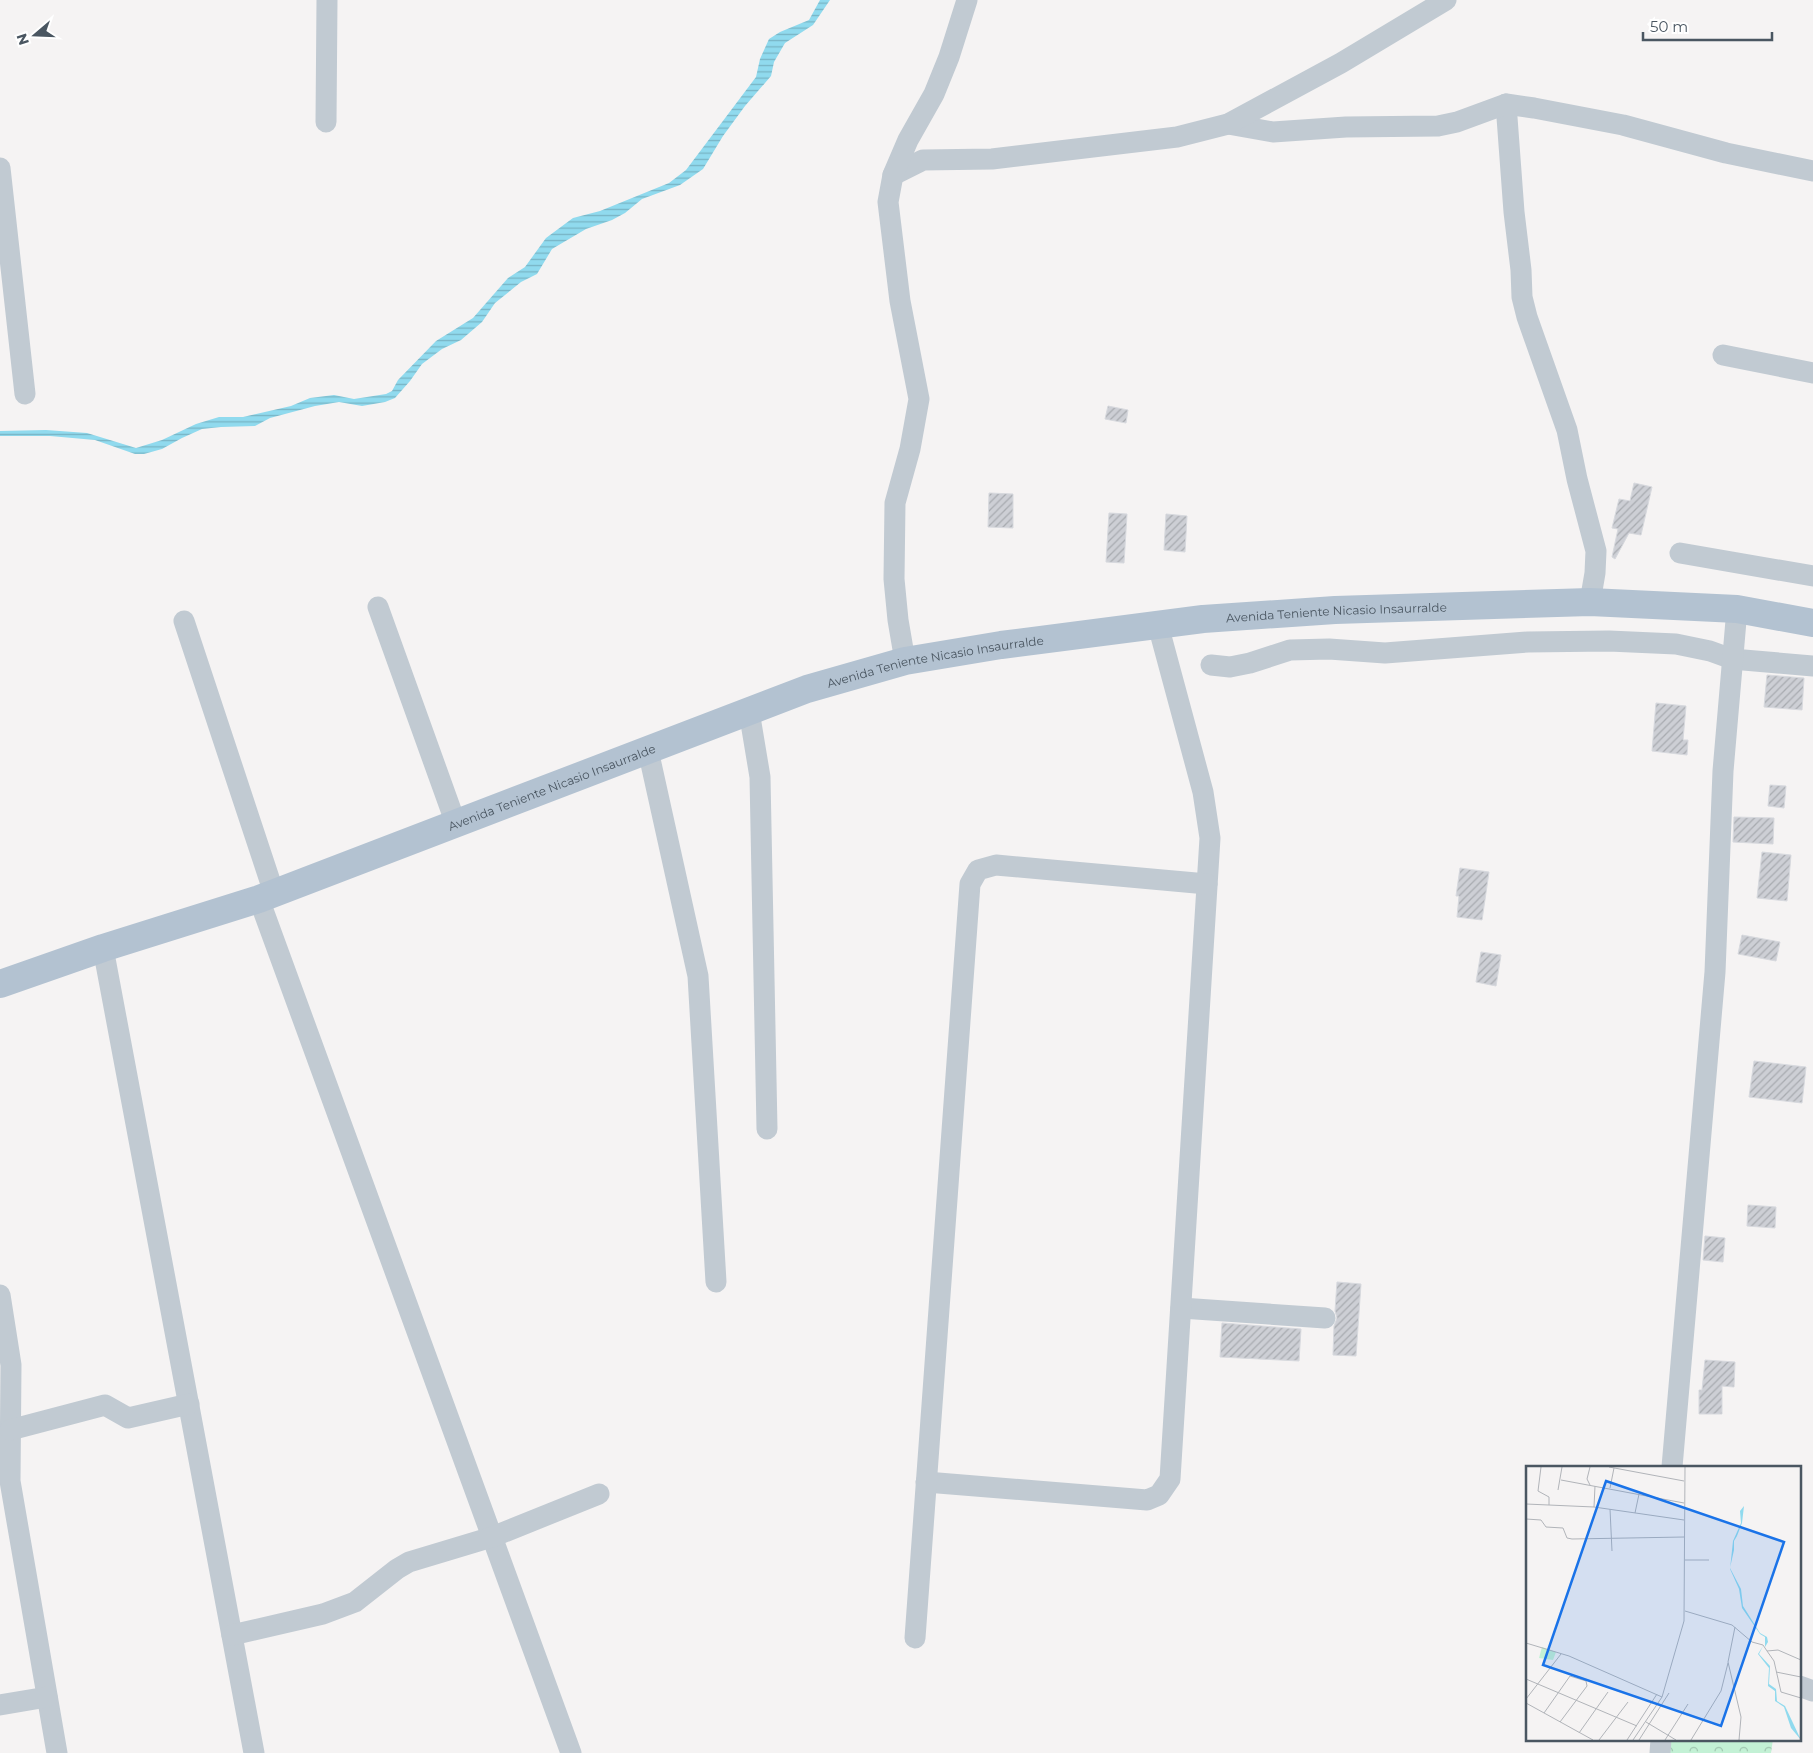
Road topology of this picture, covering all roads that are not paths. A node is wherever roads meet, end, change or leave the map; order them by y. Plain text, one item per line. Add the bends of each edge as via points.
1 (327, 0) edge
2 (967, 0) edge
3 (1446, 0) edge
4 (1506, 104) junction
5 (326, 122) dead end
6 (1228, 124) junction
7 (0, 168) edge
8 (1813, 171) edge
9 (893, 175) junction
10 (1723, 355) dead end
11 (1813, 373) edge
12 (25, 394) dead end
13 (1680, 552) dead end
14 (1813, 576) edge
15 (1590, 602) junction
16 (378, 607) dead end
17 (1737, 609) junction
18 (184, 620) dead end
19 (1813, 623) edge
20 (1158, 625) junction
21 (1732, 660) junction
22 (905, 661) junction
23 (1211, 665) dead end
24 (1813, 666) edge
25 (749, 711) junction
26 (648, 750) junction
27 (456, 824) junction
28 (1208, 884) junction
29 (266, 896) junction
30 (103, 948) junction
31 (0, 984) edge
32 (767, 1129) dead end
33 (716, 1282) dead end
34 (0, 1295) edge
35 (1181, 1308) junction
36 (1325, 1318) dead end
37 (189, 1404) junction
38 (10, 1430) junction
39 (1672, 1466) edge
40 (926, 1482) junction
41 (599, 1494) dead end
42 (492, 1537) junction
43 (232, 1635) junction
44 (915, 1638) dead end
45 (1800, 1686) edge
46 (1813, 1691) edge
47 (47, 1698) junction
48 (0, 1706) edge
49 (1661, 1740) edge
50 (57, 1753) edge
51 (254, 1753) edge
52 (570, 1753) edge
53 (1660, 1753) edge

1 - 5 street
2 - 9 street via 934,94
3 - 6 street
4 - 6 street via 1438,126 1273,132
4 - 8 street via 1624,125 1726,153
4 - 15 street via 1522,297 1526,317 1567,430 1596,551
6 - 9 street via 1177,137 992,159 923,160
7 - 12 street
9 - 22 street via 888,202 893,255 919,399 895,503 894,579
10 - 11 street
13 - 14 street
15 - 17 main road, Avenida Teniente Nicasio Insaurralde
15 - 20 main road, Avenida Teniente Nicasio Insaurralde via 1334,610
16 - 27 street
17 - 19 main road, Avenida Teniente Nicasio Insaurralde
17 - 21 street
18 - 29 street
20 - 22 main road, Avenida Teniente Nicasio Insaurralde
20 - 28 street via 1203,792 1210,838
21 - 23 street via 1710,651 1676,644 1609,641 1528,642 1385,653 1290,650 1230,667
21 - 24 street
21 - 39 street via 1723,771 1715,972
22 - 25 main road, Avenida Teniente Nicasio Insaurralde via 807,689
25 - 26 main road, Avenida Teniente Nicasio Insaurralde
25 - 32 street via 760,777
26 - 27 main road, Avenida Teniente Nicasio Insaurralde
26 - 33 street via 698,976
27 - 29 main road, Avenida Teniente Nicasio Insaurralde
28 - 35 street
28 - 40 street via 996,865 978,870 970,884
29 - 30 main road, Avenida Teniente Nicasio Insaurralde
29 - 42 street
30 - 31 main road, Avenida Teniente Nicasio Insaurralde
30 - 37 street
34 - 38 street via 11,1365
35 - 36 street
35 - 40 street via 1170,1479 1159,1496 1147,1500
37 - 38 street via 128,1418 105,1405
37 - 43 street
38 - 47 street via 10,1481
40 - 44 street
41 - 42 street
42 - 43 street via 409,1562 355,1602 323,1614
42 - 52 street
43 - 51 street
45 - 46 street
47 - 48 street
47 - 50 street
49 - 53 street

